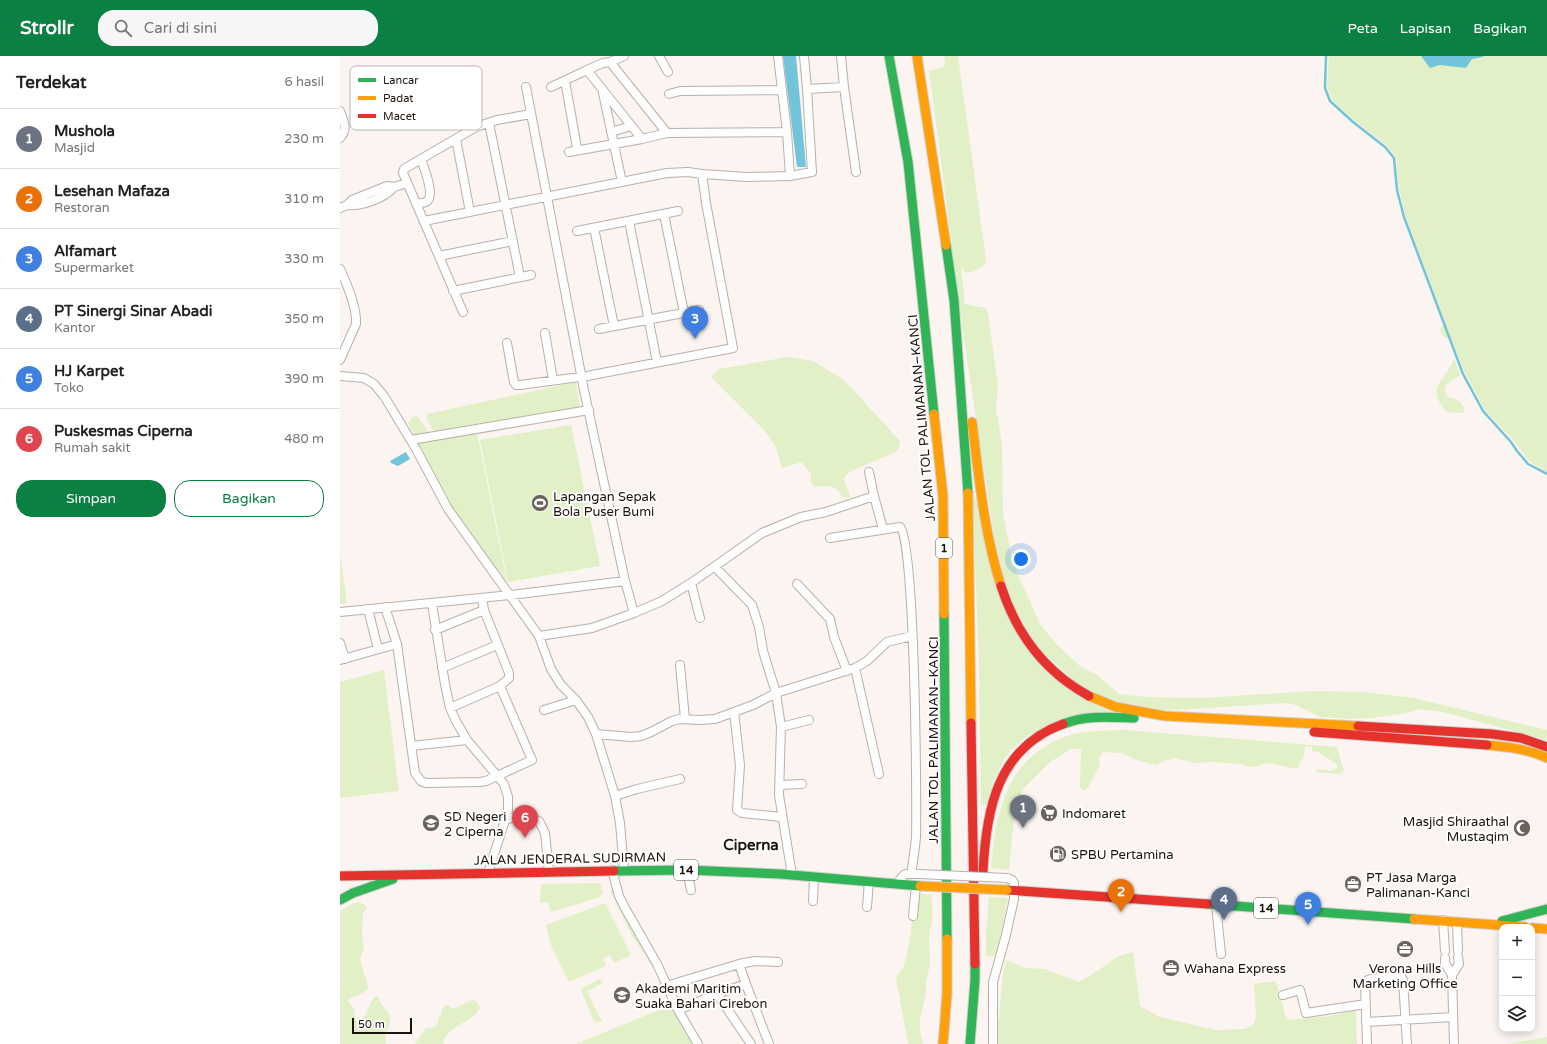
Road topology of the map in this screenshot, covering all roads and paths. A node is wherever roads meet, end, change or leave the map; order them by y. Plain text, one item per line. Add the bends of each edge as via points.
1 (624, 56) edge
2 (659, 56) edge
3 (778, 56) edge
4 (804, 56) edge
5 (841, 56) edge
6 (889, 56) edge
7 (917, 56) edge
8 (610, 62) junction
9 (587, 70) junction
10 (668, 72) dead end
11 (564, 81) junction
12 (526, 87) dead end
13 (551, 87) dead end
14 (844, 87) junction
15 (807, 89) junction
16 (781, 90) junction
17 (603, 92) junction
18 (669, 94) dead end
19 (340, 111) edge
20 (531, 114) junction
21 (489, 123) junction
22 (482, 125) edge
23 (631, 126) junction
24 (471, 130) edge
25 (611, 132) junction
26 (787, 132) junction
27 (667, 133) junction
28 (340, 138) edge
29 (456, 139) junction
30 (642, 139) junction
31 (614, 145) junction
32 (579, 150) junction
33 (569, 152) dead end
34 (421, 159) junction
35 (856, 172) dead end
36 (702, 174) junction
37 (793, 175) junction
38 (622, 182) junction
39 (408, 183) junction
40 (547, 197) junction
41 (416, 204) junction
42 (505, 205) junction
43 (343, 207) edge
44 (678, 211) dead end
45 (470, 212) junction
46 (664, 214) junction
47 (424, 221) junction
48 (629, 221) junction
49 (594, 228) junction
50 (577, 231) dead end
51 (513, 241) junction
52 (439, 256) junction
53 (340, 269) edge
54 (530, 275) dead end
55 (520, 277) junction
56 (453, 291) junction
57 (954, 300) junction
58 (699, 310) dead end
59 (463, 312) dead end
60 (684, 313) junction
61 (649, 320) junction
62 (614, 326) junction
63 (598, 329) dead end
64 (545, 333) dead end
65 (507, 343) dead end
66 (340, 360) edge
67 (657, 362) junction
68 (340, 376) edge
69 (581, 376) junction
70 (553, 380) junction
71 (588, 410) junction
72 (411, 440) junction
73 (869, 472) dead end
74 (874, 496) junction
75 (883, 529) junction
76 (830, 538) dead end
77 (715, 567) junction
78 (625, 581) junction
79 (691, 583) junction
80 (797, 584) dead end
81 (511, 595) junction
82 (482, 598) junction
83 (432, 604) junction
84 (386, 607) junction
85 (368, 609) junction
86 (484, 610) junction
87 (340, 612) edge
88 (634, 613) junction
89 (700, 618) dead end
90 (436, 630) junction
91 (539, 636) junction
92 (912, 636) junction
93 (340, 643) edge
94 (397, 644) junction
95 (495, 646) dead end
96 (378, 649) junction
97 (342, 660) edge
98 (680, 665) dead end
99 (442, 668) junction
100 (851, 669) junction
101 (500, 686) junction
102 (776, 694) junction
103 (576, 700) junction
104 (450, 708) junction
105 (544, 710) dead end
106 (734, 712) junction
107 (685, 719) junction
108 (809, 720) dead end
109 (781, 727) junction
110 (596, 734) junction
111 (467, 740) junction
112 (411, 746) junction
113 (1547, 747) edge
114 (1547, 758) edge
115 (879, 774) dead end
116 (497, 776) junction
117 (680, 779) dead end
118 (802, 784) dead end
119 (780, 785) junction
120 (615, 796) junction
121 (782, 817) junction
122 (505, 820) junction
123 (612, 870) junction
124 (624, 870) junction
125 (687, 870) junction
126 (549, 872) junction
127 (488, 873) junction
128 (406, 874) junction
129 (915, 874) junction
130 (792, 875) junction
131 (340, 876) edge
132 (814, 877) junction
133 (869, 881) junction
134 (897, 884) junction
135 (918, 886) junction
136 (691, 890) dead end
137 (1011, 890) junction
138 (340, 900) edge
139 (813, 901) dead end
140 (1216, 905) junction
141 (867, 907) dead end
142 (1547, 910) edge
143 (913, 916) dead end
144 (1443, 920) junction
145 (1457, 922) junction
146 (1490, 924) junction
147 (1499, 925) edge
148 (1535, 928) edge
149 (1547, 929) edge
150 (1221, 954) dead end
151 (778, 962) dead end
152 (739, 964) junction
153 (1452, 975) junction
154 (946, 980) junction
155 (975, 980) junction
156 (746, 984) junction
157 (666, 986) junction
158 (717, 994) junction
159 (1283, 995) dead end
160 (1366, 1004) junction
161 (678, 1010) junction
162 (1453, 1018) junction
163 (1406, 1020) junction
164 (1366, 1022) junction
165 (698, 1044) edge
166 (751, 1044) edge
167 (769, 1044) edge
168 (936, 1044) edge
169 (943, 1044) edge
170 (970, 1044) edge
171 (993, 1044) edge
172 (1367, 1044) edge
173 (1407, 1044) edge
174 (1454, 1044) edge

1 - 8 street
2 - 10 street
3 - 16 street
4 - 15 street
5 - 14 street
6 - 154 highway, JALAN TOL PALIMANAN–KANCI / 1 via 908,162 943,496
7 - 57 highway, 1
8 - 9 street
8 - 27 street
9 - 11 street
9 - 17 street
11 - 13 street
11 - 32 street
12 - 20 street
14 - 15 street
14 - 35 street
15 - 37 street via 812,172
16 - 18 street via 680,91
16 - 26 street
17 - 23 street
17 - 25 street
19 - 28 street via 346,128
20 - 21 street
20 - 40 street
21 - 22 street
21 - 42 street
23 - 25 street
23 - 30 street
24 - 29 street
25 - 31 street
26 - 27 street
26 - 37 street
27 - 30 street
29 - 34 street
29 - 45 street
30 - 31 street
31 - 32 street
31 - 38 street
32 - 33 street
34 - 39 street via 404,169 403,173
34 - 41 street via 431,192 426,202
36 - 37 street via 747,177
36 - 38 street via 667,173
36 - 67 street via 733,348
38 - 40 street
39 - 41 street
39 - 43 street via 387,186 359,201 352,200
40 - 42 street
40 - 69 street
41 - 47 street
42 - 45 street
42 - 51 street
44 - 46 street
45 - 47 street
46 - 48 street
46 - 60 street
47 - 52 street
48 - 49 street
48 - 61 street
49 - 50 street
49 - 62 street
51 - 52 street
51 - 55 street
52 - 56 street
53 - 66 street via 354,304 356,318 356,324
54 - 55 street
55 - 56 street
56 - 59 street
57 - 113 highway via 986,521 997,575 1012,616 1022,634 1040,658 1059,677 1082,693 1107,705 1135,712 1166,716 1474,732 1509,736
57 - 155 highway, 1 via 969,510
58 - 60 street
60 - 61 street
61 - 62 street
61 - 67 street
62 - 63 street
64 - 70 street
65 - 70 street via 513,380 516,384 520,386
67 - 69 street
68 - 72 street via 364,378 374,384
69 - 70 street
69 - 71 street
71 - 72 street
71 - 78 street
72 - 81 street via 448,509
73 - 74 street
74 - 75 street
74 - 77 street via 788,522 760,534
75 - 76 street
75 - 92 street via 900,527 903,530
77 - 79 street
77 - 102 street via 752,605
78 - 81 street
78 - 88 street
79 - 88 street via 662,601
79 - 89 street
80 - 100 street via 830,620 834,637
81 - 82 street
81 - 91 street
82 - 83 street
82 - 86 street
83 - 84 street
83 - 90 street
84 - 85 street
84 - 94 street
85 - 87 street
85 - 96 street
86 - 90 street
86 - 101 street via 508,673 509,678
88 - 91 street via 592,628
90 - 99 street
91 - 103 street via 551,669 561,685
92 - 100 street via 887,642 867,661
92 - 129 street via 915,694
93 - 97 street
94 - 96 street
94 - 112 street
95 - 99 street
96 - 97 street
98 - 107 street
99 - 104 street
100 - 102 street
100 - 115 street
101 - 104 street
101 - 116 street via 532,759
102 - 106 street
102 - 109 street
103 - 105 street
103 - 110 street
104 - 111 street
106 - 107 street via 715,719
106 - 121 street via 740,765 737,810 742,814
107 - 110 street via 672,721 641,736
108 - 109 street
109 - 119 street
110 - 120 street
111 - 112 street
111 - 116 street
112 - 116 street via 415,773 426,783 480,782
114 - 155 highway via 1513,747 1109,717 1077,719 1055,727 1035,736 1014,756 1004,770 990,810 984,844 981,927
116 - 122 street via 504,784 508,797
117 - 120 street
118 - 119 street
119 - 121 street
120 - 124 street
121 - 130 street
122 - 126 street via 524,816 539,821 545,833
122 - 127 street
123 - 124 highway, JALAN JENDERAL SUDIRMAN / 14
123 - 126 highway, JALAN JENDERAL SUDIRMAN / 14
123 - 157 street via 625,908 657,964
124 - 125 highway, JALAN JENDERAL SUDIRMAN / 14
125 - 130 highway, JALAN JENDERAL SUDIRMAN / 14
125 - 136 street
126 - 127 highway, JALAN JENDERAL SUDIRMAN / 14
127 - 128 highway, JALAN JENDERAL SUDIRMAN / 14
128 - 131 highway, JALAN JENDERAL SUDIRMAN / 14
128 - 138 highway
129 - 134 street via 906,873
129 - 137 street, bridge via 1007,878 1014,883
130 - 132 highway, JALAN JENDERAL SUDIRMAN / 14
132 - 133 highway, JALAN JENDERAL SUDIRMAN / 14
132 - 139 street
133 - 134 highway, JALAN JENDERAL SUDIRMAN / 14
133 - 141 street
134 - 135 highway, JALAN JENDERAL SUDIRMAN / 14
135 - 137 highway, 14, bridge
135 - 143 street
137 - 140 highway, 14
137 - 171 street via 1006,935 993,982
140 - 144 highway, 14
140 - 150 street
142 - 146 highway
144 - 145 highway, 14
144 - 153 street via 1445,963
145 - 146 highway, 14
145 - 153 street via 1458,964
146 - 147 highway, 14
148 - 149 highway
151 - 152 street via 755,961
152 - 156 street
152 - 157 street
153 - 162 street
154 - 168 highway
154 - 169 highway, JALAN TOL PALIMANAN–KANCI / 1
155 - 170 highway, 1
156 - 158 street
156 - 167 street
157 - 161 street
158 - 161 street
158 - 166 street
159 - 160 street via 1300,990 1306,1013
160 - 163 street via 1365,986 1368,980 1401,976 1404,980
160 - 164 street
161 - 165 street
162 - 163 street
162 - 174 street
163 - 164 street
163 - 173 street
164 - 172 street

